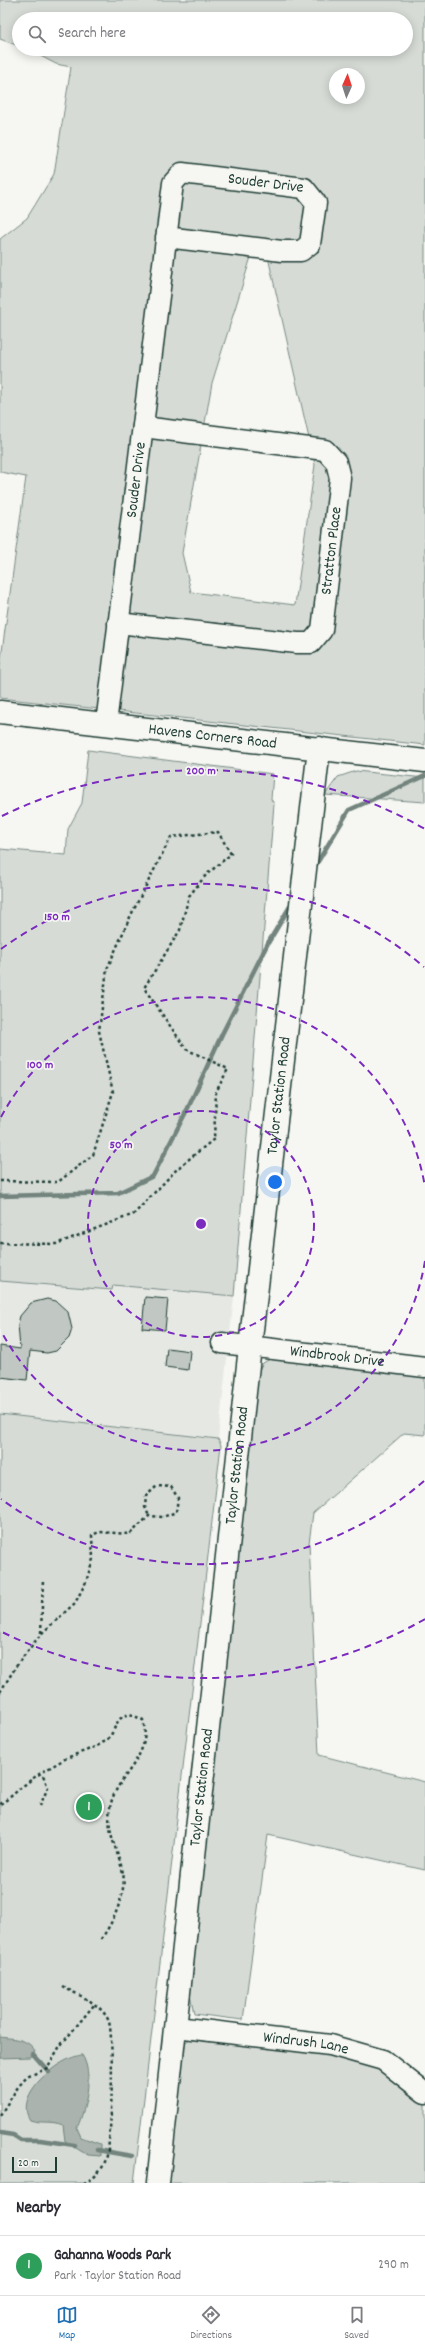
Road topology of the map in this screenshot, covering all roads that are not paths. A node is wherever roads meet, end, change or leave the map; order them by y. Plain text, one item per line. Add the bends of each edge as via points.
1 (166, 237) junction
2 (143, 427) junction
3 (118, 623) junction
4 (0, 712) edge
5 (106, 724) junction
6 (319, 748) junction
7 (425, 761) edge
8 (222, 1343) dead end
9 (250, 1347) junction
10 (425, 1367) edge
11 (176, 2027) junction
12 (425, 2093) edge
13 (158, 2183) edge

1 - 1 street, Souder Drive via 173,183 182,173 304,188 316,203 310,244 300,251
1 - 2 street, Souder Drive
2 - 3 street, Souder Drive
2 - 3 street, Stratton Place via 325,450 333,458 340,478 322,630 311,643 297,643
3 - 5 street, Souder Drive
4 - 5 main road, Havens Corners Road
5 - 6 main road, Havens Corners Road
6 - 7 main road, Havens Corners Road
6 - 9 main road, Taylor Station Road
8 - 9 street, Windbrook Drive
9 - 10 street, Windbrook Drive
9 - 11 main road, Taylor Station Road
11 - 12 street, Windrush Lane via 330,2045 383,2060
11 - 13 main road, Taylor Station Road

